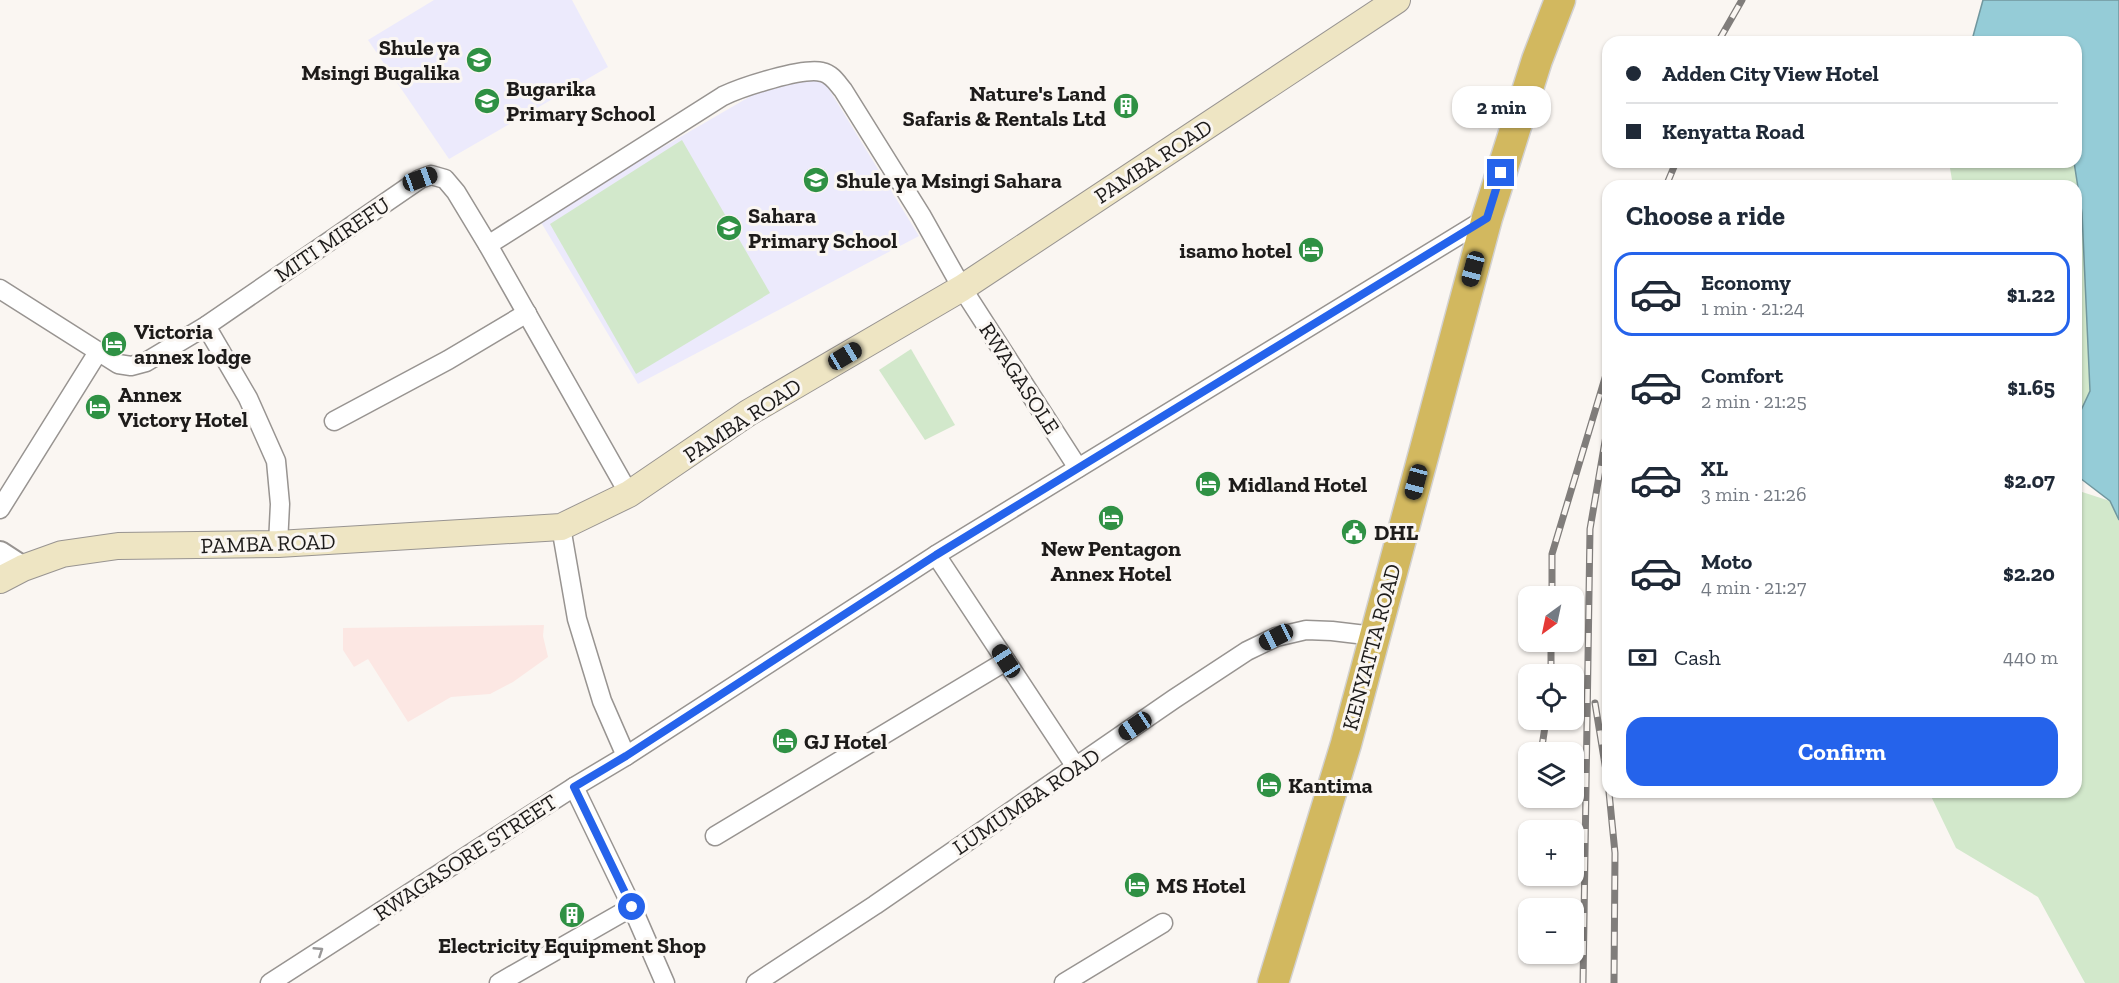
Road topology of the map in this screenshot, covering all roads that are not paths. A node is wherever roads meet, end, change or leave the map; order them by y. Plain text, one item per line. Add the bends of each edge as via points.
1 (1397, 0) edge
2 (1560, 0) edge
3 (1487, 218) junction
4 (488, 245) junction
5 (962, 288) junction
6 (0, 289) edge
7 (527, 313) junction
8 (206, 326) junction
9 (98, 352) junction
10 (334, 421) dead end
11 (1078, 468) junction
12 (629, 494) junction
13 (0, 509) edge
14 (561, 527) junction
15 (278, 544) junction
16 (0, 553) edge
17 (936, 555) junction
18 (23, 568) junction
19 (0, 580) edge
20 (1374, 636) junction
21 (1006, 661) junction
22 (626, 756) junction
23 (1076, 767) junction
24 (574, 787) junction
25 (715, 836) dead end
26 (632, 907) junction
27 (1163, 923) dead end
28 (270, 983) edge
29 (499, 983) edge
30 (664, 983) edge
31 (756, 983) edge
32 (1064, 983) edge
33 (1273, 983) edge

1 - 5 main road, PAMBA ROAD
2 - 3 highway, KENYATTA ROAD
3 - 11 street, RWAGASORE STREET
3 - 20 highway, KENYATTA ROAD
4 - 5 street, RWAGASOLE via 723,96 752,84 820,71 829,74 843,90
4 - 7 street, MITI MIREFU
4 - 8 street, MITI MIREFU via 456,192 445,179 431,175
5 - 11 street, RWAGASOLE
5 - 12 main road, PAMBA ROAD via 748,413
6 - 9 street, MITI MIREFU
7 - 10 street
7 - 12 street, MITI MIREFU
8 - 9 street, MITI MIREFU via 146,362 131,366
8 - 15 street via 248,398 276,461
9 - 13 street
11 - 17 street, RWAGASORE STREET
12 - 14 main road, PAMBA ROAD
14 - 15 main road, PAMBA ROAD
14 - 22 street via 577,619 602,701
15 - 18 main road, PAMBA ROAD via 118,546 62,554
16 - 18 street
17 - 21 street
17 - 22 street, RWAGASORE STREET
18 - 19 main road, PAMBA ROAD
20 - 23 street, LUMUMBA ROAD via 1306,630 1276,637 1247,651
20 - 33 highway, KENYATTA ROAD via 1346,744
21 - 23 street
21 - 25 street
22 - 24 street, RWAGASORE STREET
23 - 31 street, LUMUMBA ROAD
24 - 26 street
28 -> 24 street, RWAGASORE STREET
26 - 29 street
26 - 30 street
27 - 32 street

